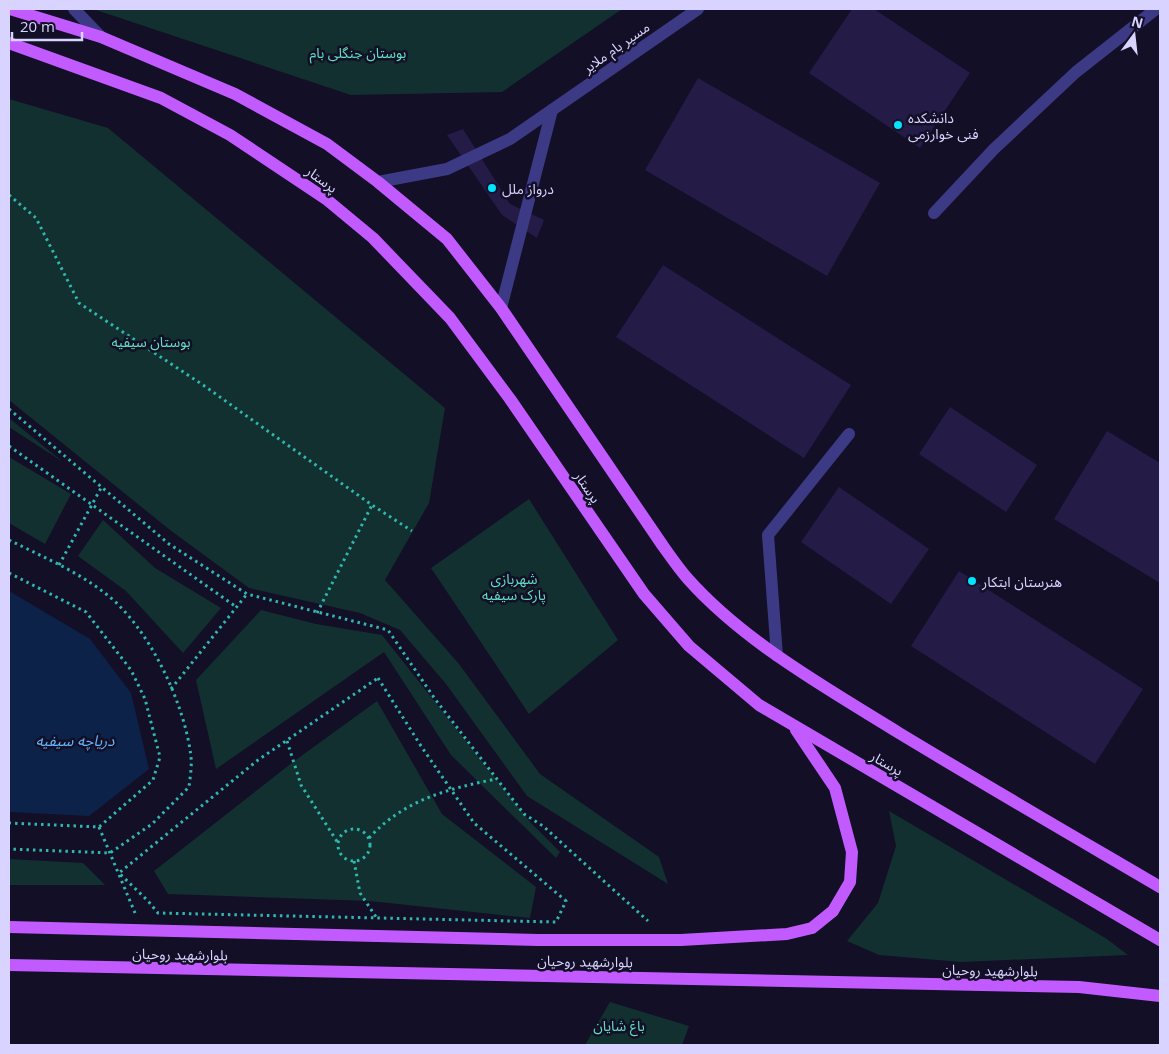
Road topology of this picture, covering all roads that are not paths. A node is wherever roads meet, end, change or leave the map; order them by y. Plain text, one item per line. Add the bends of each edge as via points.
1 (10, 9) edge
2 (74, 9) edge
3 (698, 9) edge
4 (1156, 9) edge
5 (101, 37) junction
6 (9, 43) edge
7 (552, 110) junction
8 (378, 182) junction
9 (934, 213) dead end
10 (501, 308) junction
11 (849, 434) dead end
12 (776, 656) junction
13 (791, 724) junction
14 (1160, 887) edge
15 (9, 927) edge
16 (1160, 940) edge
17 (9, 965) edge
18 (1160, 996) edge

1 - 5 main road
2 - 5 street
3 - 7 street, مسیر بام ملایر
4 - 9 street via 1076,72 994,149
5 - 8 main road via 235,94 327,144
6 - 13 main road, پرستار via 161,98 230,135 278,166 326,199 373,238 450,318 510,399 644,594 689,646 759,705
7 - 8 street, مسیر بام ملایر via 510,140 447,169
7 - 10 street
8 - 10 main road via 447,239
10 - 12 main road via 663,546 689,579
11 - 12 street via 768,535
12 - 14 main road
13 - 15 main road, بلوارشهید روحیان via 835,788 852,852 850,882 833,911 812,928 755,937 538,940
13 - 16 main road, پرستار
17 - 18 main road, بلوارشهید روحیان via 1079,987

